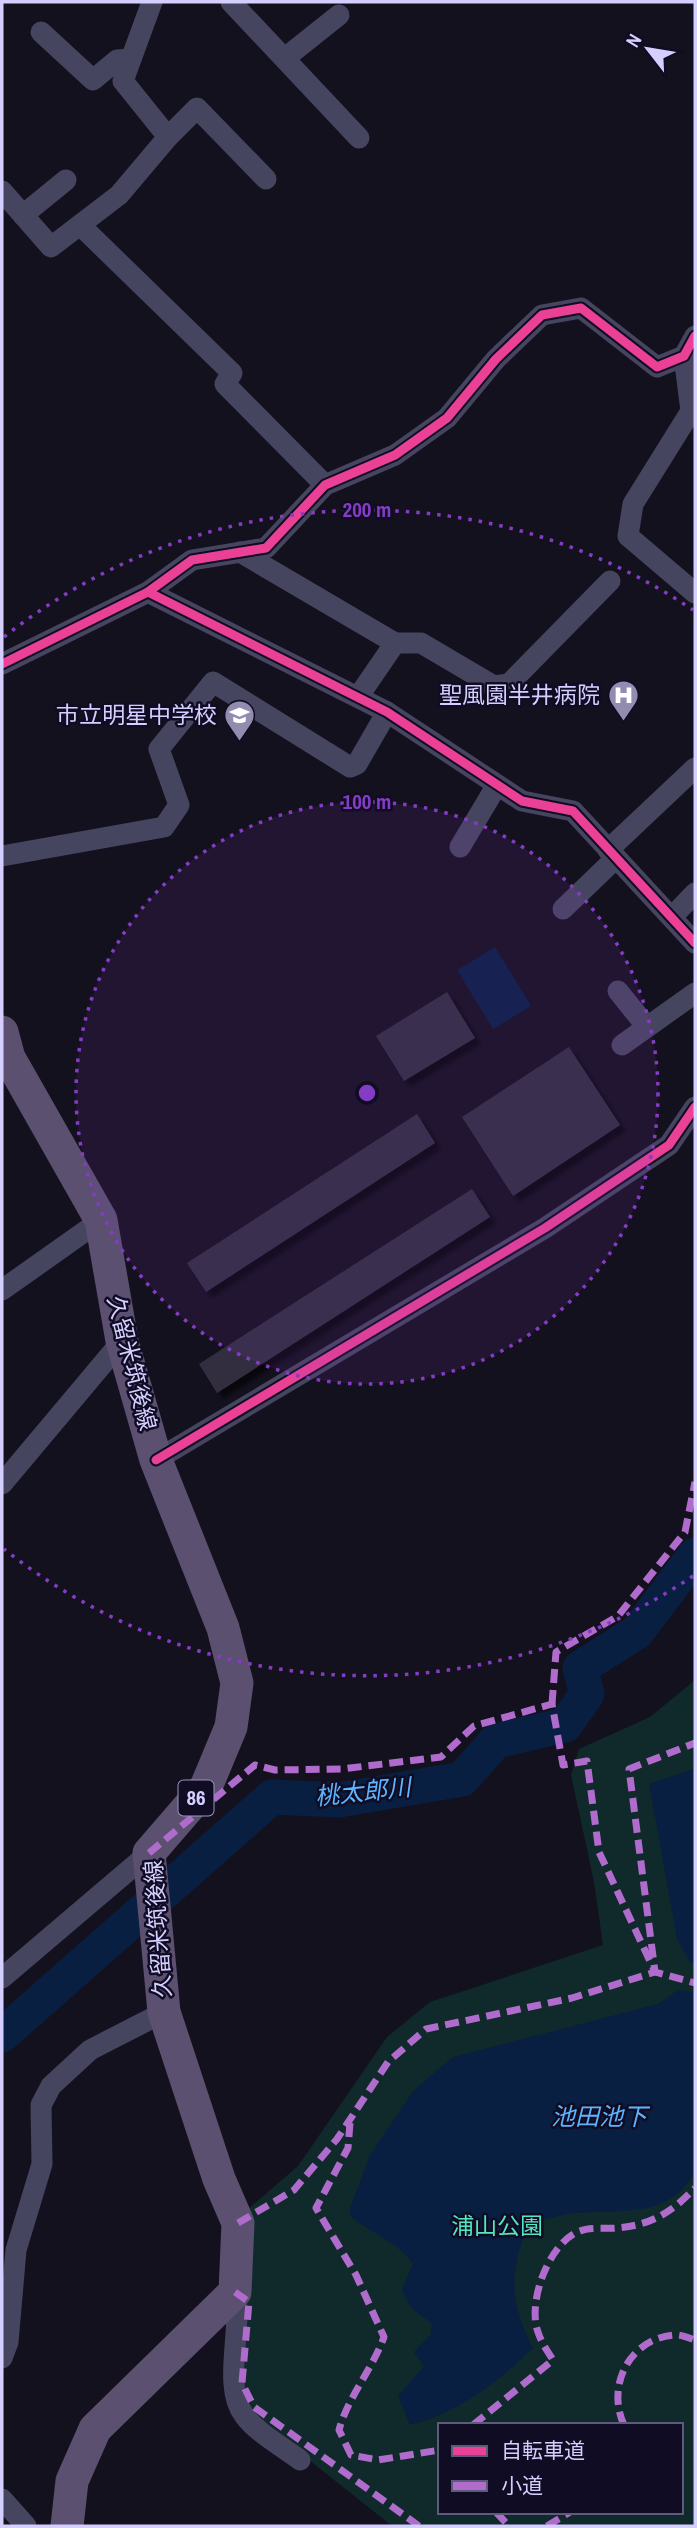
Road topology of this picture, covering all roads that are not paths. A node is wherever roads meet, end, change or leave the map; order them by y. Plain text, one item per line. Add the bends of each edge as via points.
1 (152, 2) edge
2 (232, 2) edge
3 (339, 15) dead end
4 (41, 32) dead end
5 (285, 58) junction
6 (131, 59) junction
7 (168, 137) junction
8 (359, 138) dead end
9 (266, 179) dead end
10 (66, 180) dead end
11 (2, 191) edge
12 (23, 215) junction
13 (80, 225) junction
14 (695, 336) edge
15 (684, 356) junction
16 (325, 485) junction
17 (240, 552) junction
18 (610, 581) dead end
19 (148, 592) junction
20 (695, 593) edge
21 (395, 643) junction
22 (2, 664) edge
23 (358, 697) junction
24 (387, 712) junction
25 (695, 768) edge
26 (497, 785) junction
27 (460, 847) dead end
28 (612, 854) junction
29 (2, 856) edge
30 (695, 893) edge
31 (562, 909) dead end
32 (672, 917) junction
33 (695, 943) edge
34 (618, 991) dead end
35 (695, 993) edge
36 (647, 1027) junction
37 (622, 1045) dead end
38 (4, 1051) edge
39 (695, 1107) edge
40 (102, 1220) junction
41 (2, 1290) edge
42 (122, 1342) junction
43 (156, 1460) junction
44 (2, 1484) edge
45 (149, 1853) junction
46 (2, 1978) edge
47 (164, 2011) junction
48 (235, 2292) junction
49 (2, 2358) edge
50 (300, 2460) dead end
51 (2, 2499) edge
52 (26, 2526) edge
53 (67, 2526) edge

1 - 6 street
2 - 5 street
3 - 5 street
4 - 6 street via 93,80 117,60
5 - 8 street
6 - 7 street via 123,82
7 - 9 street via 197,108
7 - 13 street via 118,195
10 - 12 street
11 - 12 street
12 - 13 street via 51,247
13 - 16 street via 232,373 225,384
14 - 15 street
15 - 16 street via 657,367 580,308 542,315 496,359 447,418 395,455
15 - 20 street via 691,411 633,504 628,536
16 - 17 street via 266,548
17 - 19 street via 192,560
17 - 21 street
18 - 21 street via 509,684 494,686 421,643
19 - 22 street
19 - 23 street
21 - 23 street
23 - 24 street
24 - 26 street
24 - 29 street via 357,764 350,766 213,682 159,749 178,806 164,827
25 - 28 street
26 - 27 street
26 - 28 street via 522,801 573,811
28 - 31 street
28 - 32 street
30 - 32 street
32 - 33 street
34 - 36 street
35 - 36 street
36 - 37 street
38 - 40 main road, 久留米筑後線 / 86
39 - 43 street via 669,1145 545,1228
40 - 41 street
40 - 42 main road, 久留米筑後線 / 86
42 - 43 main road, 久留米筑後線 / 86
42 - 44 street
43 - 45 main road, 久留米筑後線 / 86 via 223,1628 237,1683 231,1727 206,1787
45 - 46 street
45 - 47 main road, 久留米筑後線
47 - 48 main road, 久留米筑後線 via 238,2223
47 - 49 street via 90,2050 51,2086 41,2105 42,2164 16,2250 8,2342
48 - 50 street via 234,2399 246,2418
48 - 53 main road via 95,2429 72,2481
51 - 52 street

